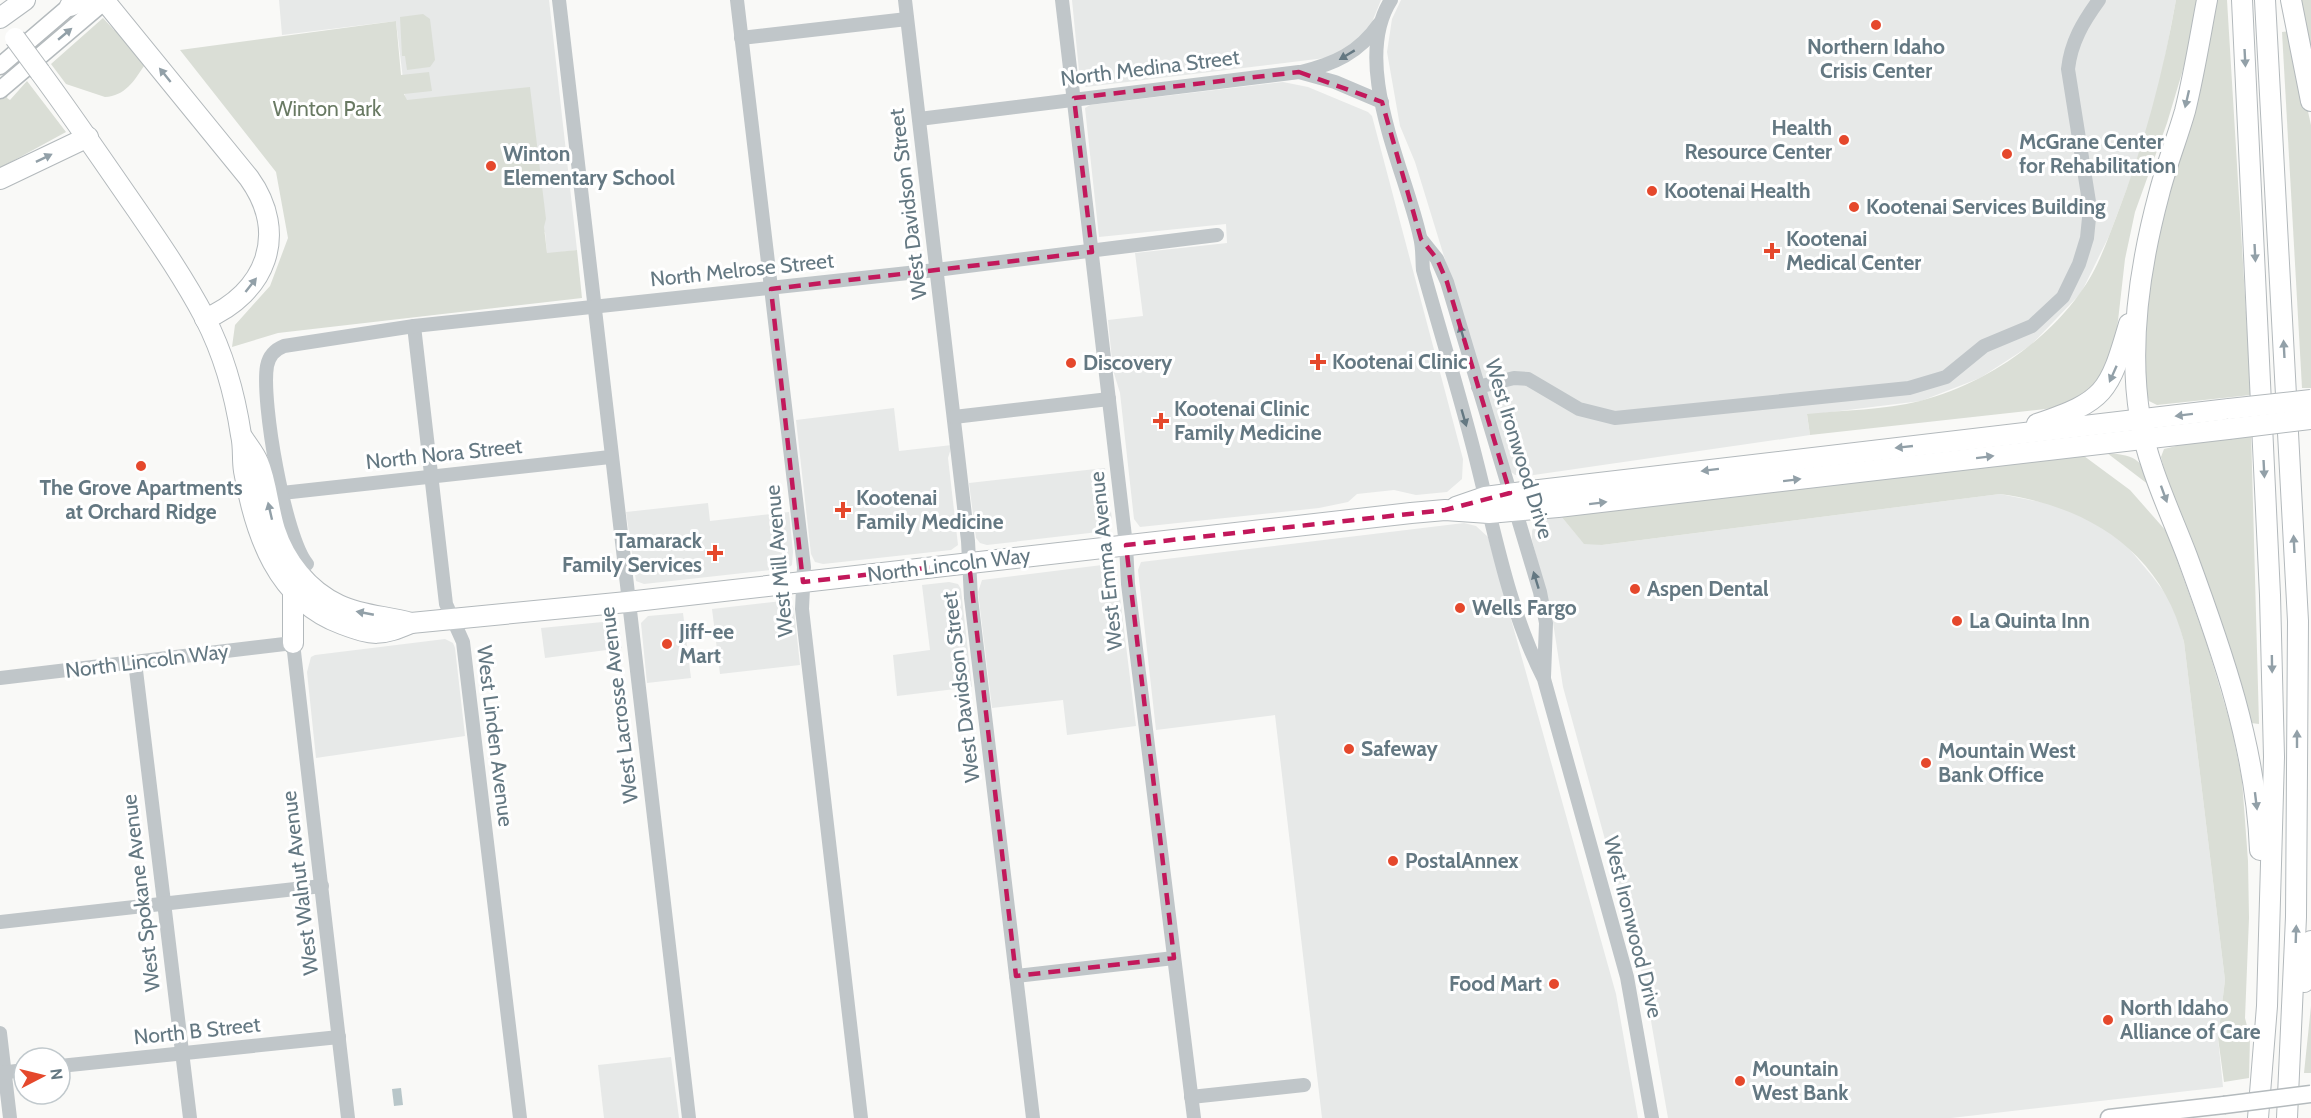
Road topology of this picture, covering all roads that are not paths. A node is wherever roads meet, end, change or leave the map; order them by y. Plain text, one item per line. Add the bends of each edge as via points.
1 (25, 0) edge
2 (105, 0) edge
3 (559, 0) edge
4 (736, 0) edge
5 (904, 0) edge
6 (1062, 0) edge
7 (1391, 0) edge
8 (2099, 0) edge
9 (2207, 0) edge
10 (2242, 0) edge
11 (2265, 0) edge
12 (2291, 0) edge
13 (77, 2) edge
14 (0, 18) edge
15 (1383, 18) junction
16 (907, 19) junction
17 (741, 38) junction
18 (0, 66) edge
19 (1299, 72) junction
20 (0, 90) edge
21 (1074, 98) junction
22 (2311, 101) edge
23 (1382, 102) junction
24 (919, 119) junction
25 (88, 137) junction
26 (0, 179) edge
27 (1217, 235) dead end
28 (1421, 239) junction
29 (1092, 252) junction
30 (936, 270) junction
31 (2142, 278) junction
32 (771, 289) junction
33 (593, 307) junction
34 (205, 319) junction
35 (414, 326) junction
36 (1478, 387) junction
37 (1109, 399) junction
38 (2311, 400) edge
39 (954, 417) junction
40 (2311, 419) edge
41 (2143, 430) junction
42 (242, 436) junction
43 (2004, 436) junction
44 (610, 457) junction
45 (430, 477) junction
46 (282, 493) junction
47 (1513, 502) junction
48 (1487, 505) junction
49 (1126, 545) junction
50 (969, 563) junction
51 (307, 564) dead end
52 (803, 582) junction
53 (293, 591) junction
54 (627, 602) junction
55 (328, 618) junction
56 (453, 621) junction
57 (411, 623) junction
58 (293, 643) junction
59 (135, 663) junction
60 (0, 678) edge
61 (1544, 679) junction
62 (322, 886) junction
63 (164, 904) junction
64 (0, 922) edge
65 (2311, 941) edge
66 (1174, 958) junction
67 (1016, 976) junction
68 (2267, 1006) junction
69 (0, 1033) edge
70 (339, 1037) junction
71 (2292, 1046) junction
72 (182, 1053) junction
73 (72, 1065) edge
74 (2, 1073) edge
75 (1304, 1085) dead end
76 (2311, 1094) edge
77 (1191, 1097) junction
78 (10, 1118) edge
79 (190, 1118) edge
80 (348, 1118) edge
81 (520, 1118) edge
82 (689, 1118) edge
83 (861, 1118) edge
84 (1033, 1118) edge
85 (1194, 1118) edge
86 (1652, 1118) edge
87 (2109, 1118) edge
88 (2258, 1118) edge
89 (2287, 1118) edge

1 - 14 highway
20 -> 2 main road
34 -> 2 highway via 228,309 261,271 269,236 263,203 249,178
3 - 33 street, West Lacrosse Avenue
4 - 17 street, West Mill Avenue
5 - 16 street, West Davidson Street
6 - 21 street, West Emma Avenue
7 - 15 street, West Ironwood Drive
8 - 36 street via 2076,33 2068,69 2090,208 2087,238 2063,297 2032,326 1984,346 1956,372 1931,383 1840,396 1615,418 1579,409 1528,379 1514,378
9 -> 31 highway via 2184,112 2159,194
10 -> 68 highway via 2274,757
71 -> 11 highway via 2298,621
12 - 22 highway
13 - 18 main road
14 - 25 highway, bridge
15 -> 19 street via 1352,52 1335,62
15 - 23 street, West Ironwood Drive via 1377,52
16 - 17 street
16 - 24 street, West Davidson Street
17 - 32 street, West Mill Avenue
19 - 21 street, North Medina Street
19 - 23 street, North Medina Street
21 - 24 street, North Medina Street
21 - 29 street, West Emma Avenue
23 - 28 street, West Ironwood Drive
24 - 30 street, West Davidson Street
26 -> 25 highway
25 - 34 highway via 172,260
27 - 29 street, North Melrose Street
36 -> 28 street, West Ironwood Drive via 1447,282 1437,259
28 -> 48 street, West Ironwood Drive via 1423,270
29 - 30 street, North Melrose Street
29 - 37 street, West Emma Avenue
30 - 32 street, North Melrose Street
30 - 39 street, West Davidson Street
31 - 41 highway via 2136,353
31 -> 43 highway via 2116,371 2101,395 2077,410
32 - 33 street, North Melrose Street
32 - 52 street, West Mill Avenue
33 - 35 street, North Melrose Street
33 - 44 street, West Lacrosse Avenue
34 - 42 highway via 230,384
35 - 45 street, West Linden Avenue
35 - 46 street, North Melrose Street via 284,346 274,352 266,379
36 - 47 street, West Ironwood Drive
37 - 39 street
37 - 49 street, West Emma Avenue
38 -> 41 highway, bridge via 2229,409
39 - 50 street, West Davidson Street
40 - 41 highway, bridge via 2228,429
41 - 43 highway
47 -> 41 highway
41 -> 68 highway via 2243,725 2257,807
42 - 53 highway via 244,469 261,540
57 -> 42 highway via 338,605 301,577 285,555 258,461
43 -> 47 highway
44 - 45 street, North Nora Street
44 - 54 street, West Lacrosse Avenue
45 - 46 street, North Nora Street
45 - 56 street, West Linden Avenue via 446,604
46 - 51 street via 292,536
47 - 48 highway, North Lincoln Way
61 -> 47 street, West Ironwood Drive via 1546,623
48 - 49 highway, North Lincoln Way
48 - 61 street, West Ironwood Drive via 1525,642
49 - 50 highway, North Lincoln Way
49 - 66 street, West Emma Avenue
50 - 52 highway, North Lincoln Way
50 - 67 street, West Davidson Street
52 - 54 highway, North Lincoln Way
52 - 83 street, West Mill Avenue via 802,609
53 - 55 highway
53 - 58 highway
54 - 56 highway, North Lincoln Way
54 - 82 street, West Lacrosse Avenue
55 - 57 highway via 363,632 384,634
55 - 58 highway via 309,625
56 - 57 highway, North Lincoln Way
56 - 81 street, West Linden Avenue via 463,645
58 - 59 street, North Lincoln Way
58 - 62 street, West Walnut Avenue
59 - 60 street, North Lincoln Way
59 - 63 street, West Spokane Avenue
61 - 86 street, West Ironwood Drive via 1628,977
62 - 63 street
62 - 70 street, West Walnut Avenue
63 - 64 street
63 - 72 street, West Spokane Avenue
65 - 71 highway
66 - 67 street
66 - 77 street, West Emma Avenue
67 - 84 street, West Davidson Street
68 - 88 highway
69 - 74 street
70 - 72 street, North B Street
70 - 80 street, West Walnut Avenue
71 - 89 highway
72 - 73 street, North B Street
72 - 79 street, West Spokane Avenue
74 - 78 street
75 - 77 street
76 - 87 main road, bridge
77 - 85 street, West Emma Avenue

